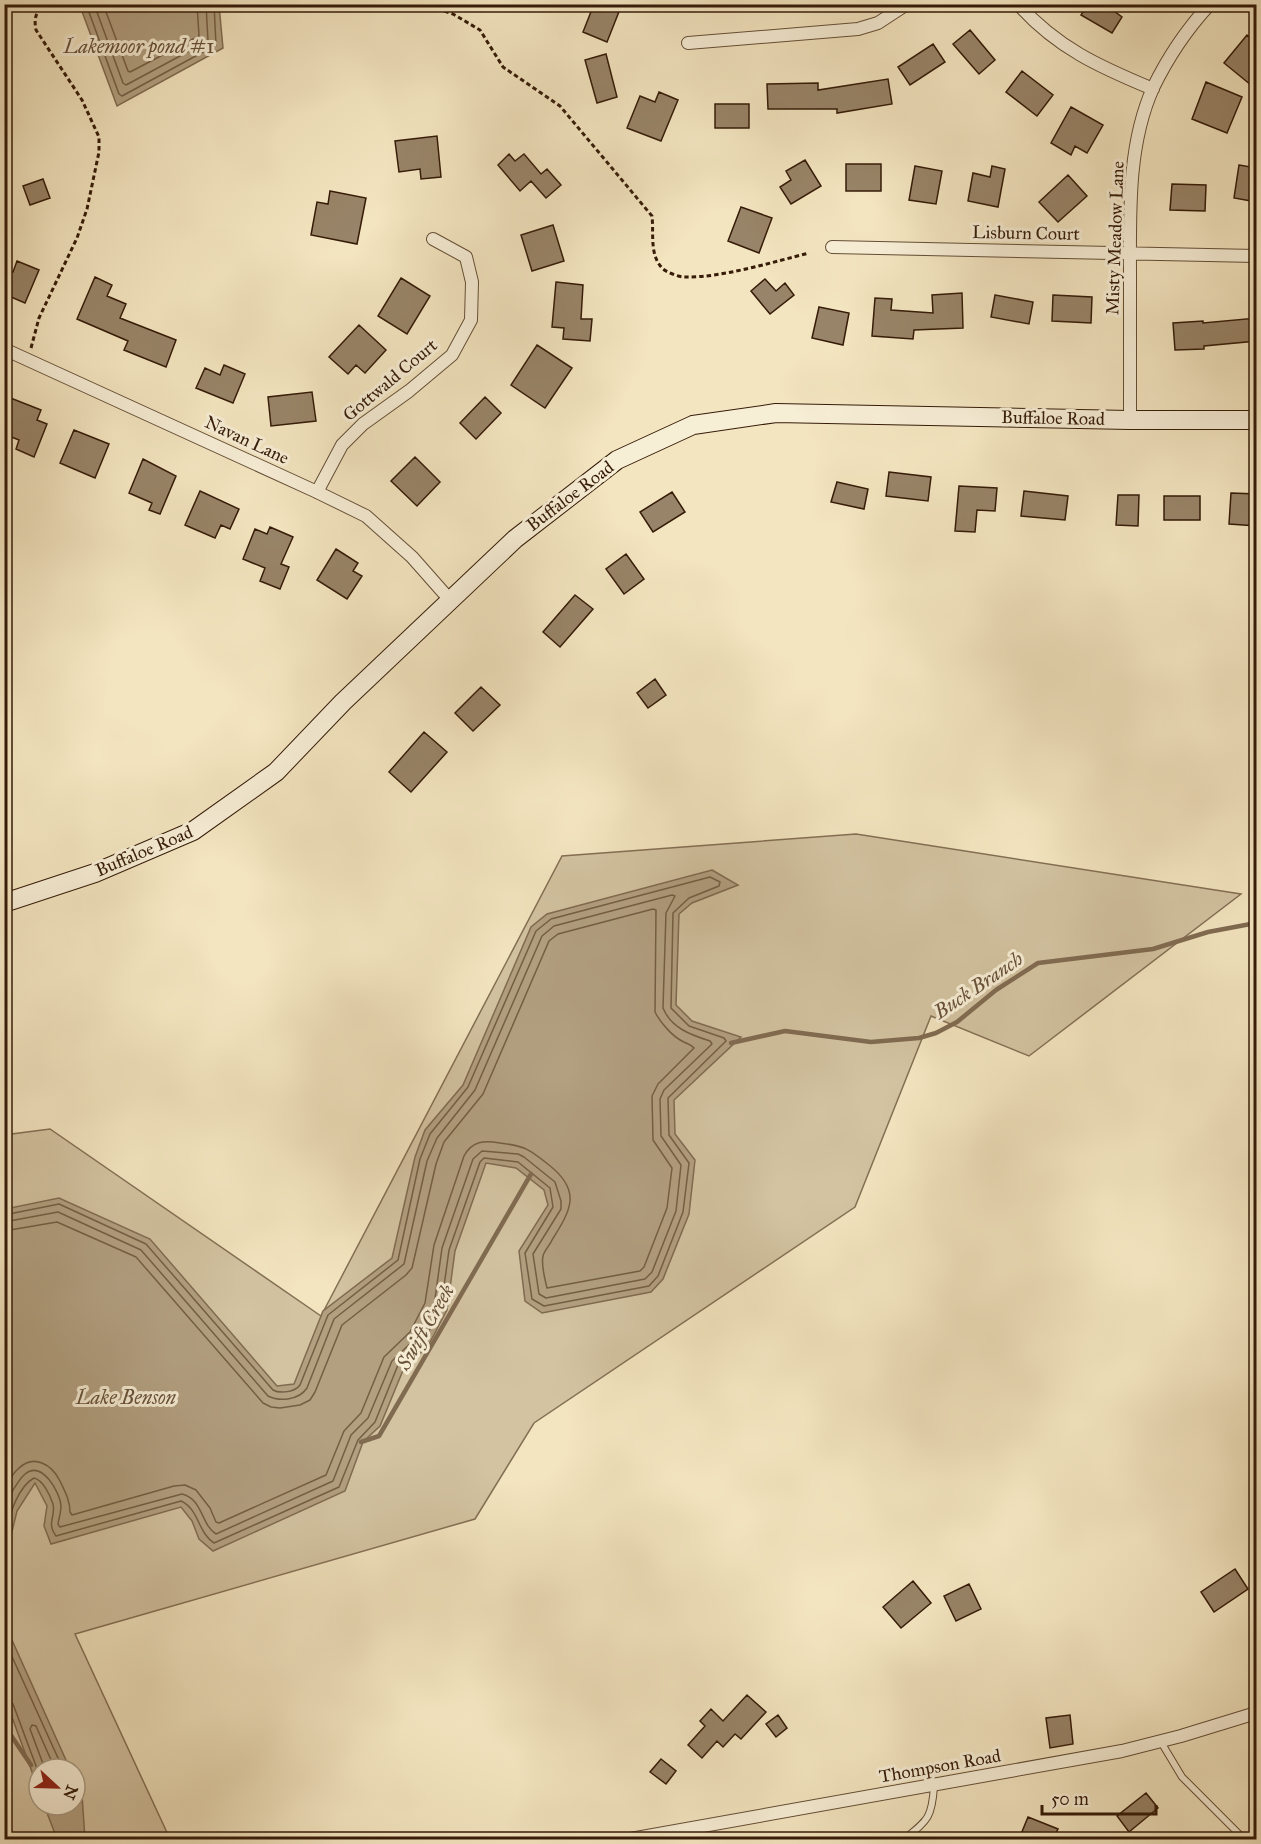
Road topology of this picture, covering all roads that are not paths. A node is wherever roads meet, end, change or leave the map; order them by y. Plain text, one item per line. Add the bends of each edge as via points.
1 (907, 4) edge
2 (1018, 4) edge
3 (1210, 4) edge
4 (688, 43) dead end
5 (1153, 89) junction
6 (433, 239) dead end
7 (832, 247) dead end
8 (1130, 253) junction
9 (1257, 256) edge
10 (4, 349) edge
11 (1130, 420) junction
12 (1257, 420) edge
13 (317, 492) junction
14 (450, 600) junction
15 (4, 903) edge
16 (1257, 1713) edge
17 (1161, 1741) junction
18 (934, 1786) junction
19 (625, 1839) edge
20 (903, 1839) edge
21 (1245, 1839) edge

1 - 4 street via 878,23 858,29
2 - 5 street via 1062,45
3 - 5 street, Misty Meadow Lane via 1175,47
5 - 8 street, Misty Meadow Lane via 1135,159
6 - 13 street, Gottwald Court via 466,257 472,282 471,320 452,355 342,445
7 - 8 street, Lisburn Court
8 - 9 street, Lisburn Court
8 - 11 street, Misty Meadow Lane
10 - 13 street, Navan Lane
11 - 12 street, Buffaloe Road
11 - 14 street, Buffaloe Road via 776,412 693,425 617,460 515,539
13 - 14 street, Navan Lane via 366,516 412,557
14 - 15 street, Buffaloe Road via 276,772 193,831 95,873
16 - 17 street, Thompson Road
17 - 18 street, Thompson Road
17 - 21 lane via 1182,1777
18 - 19 street, Thompson Road
18 - 20 lane via 933,1807 926,1822

